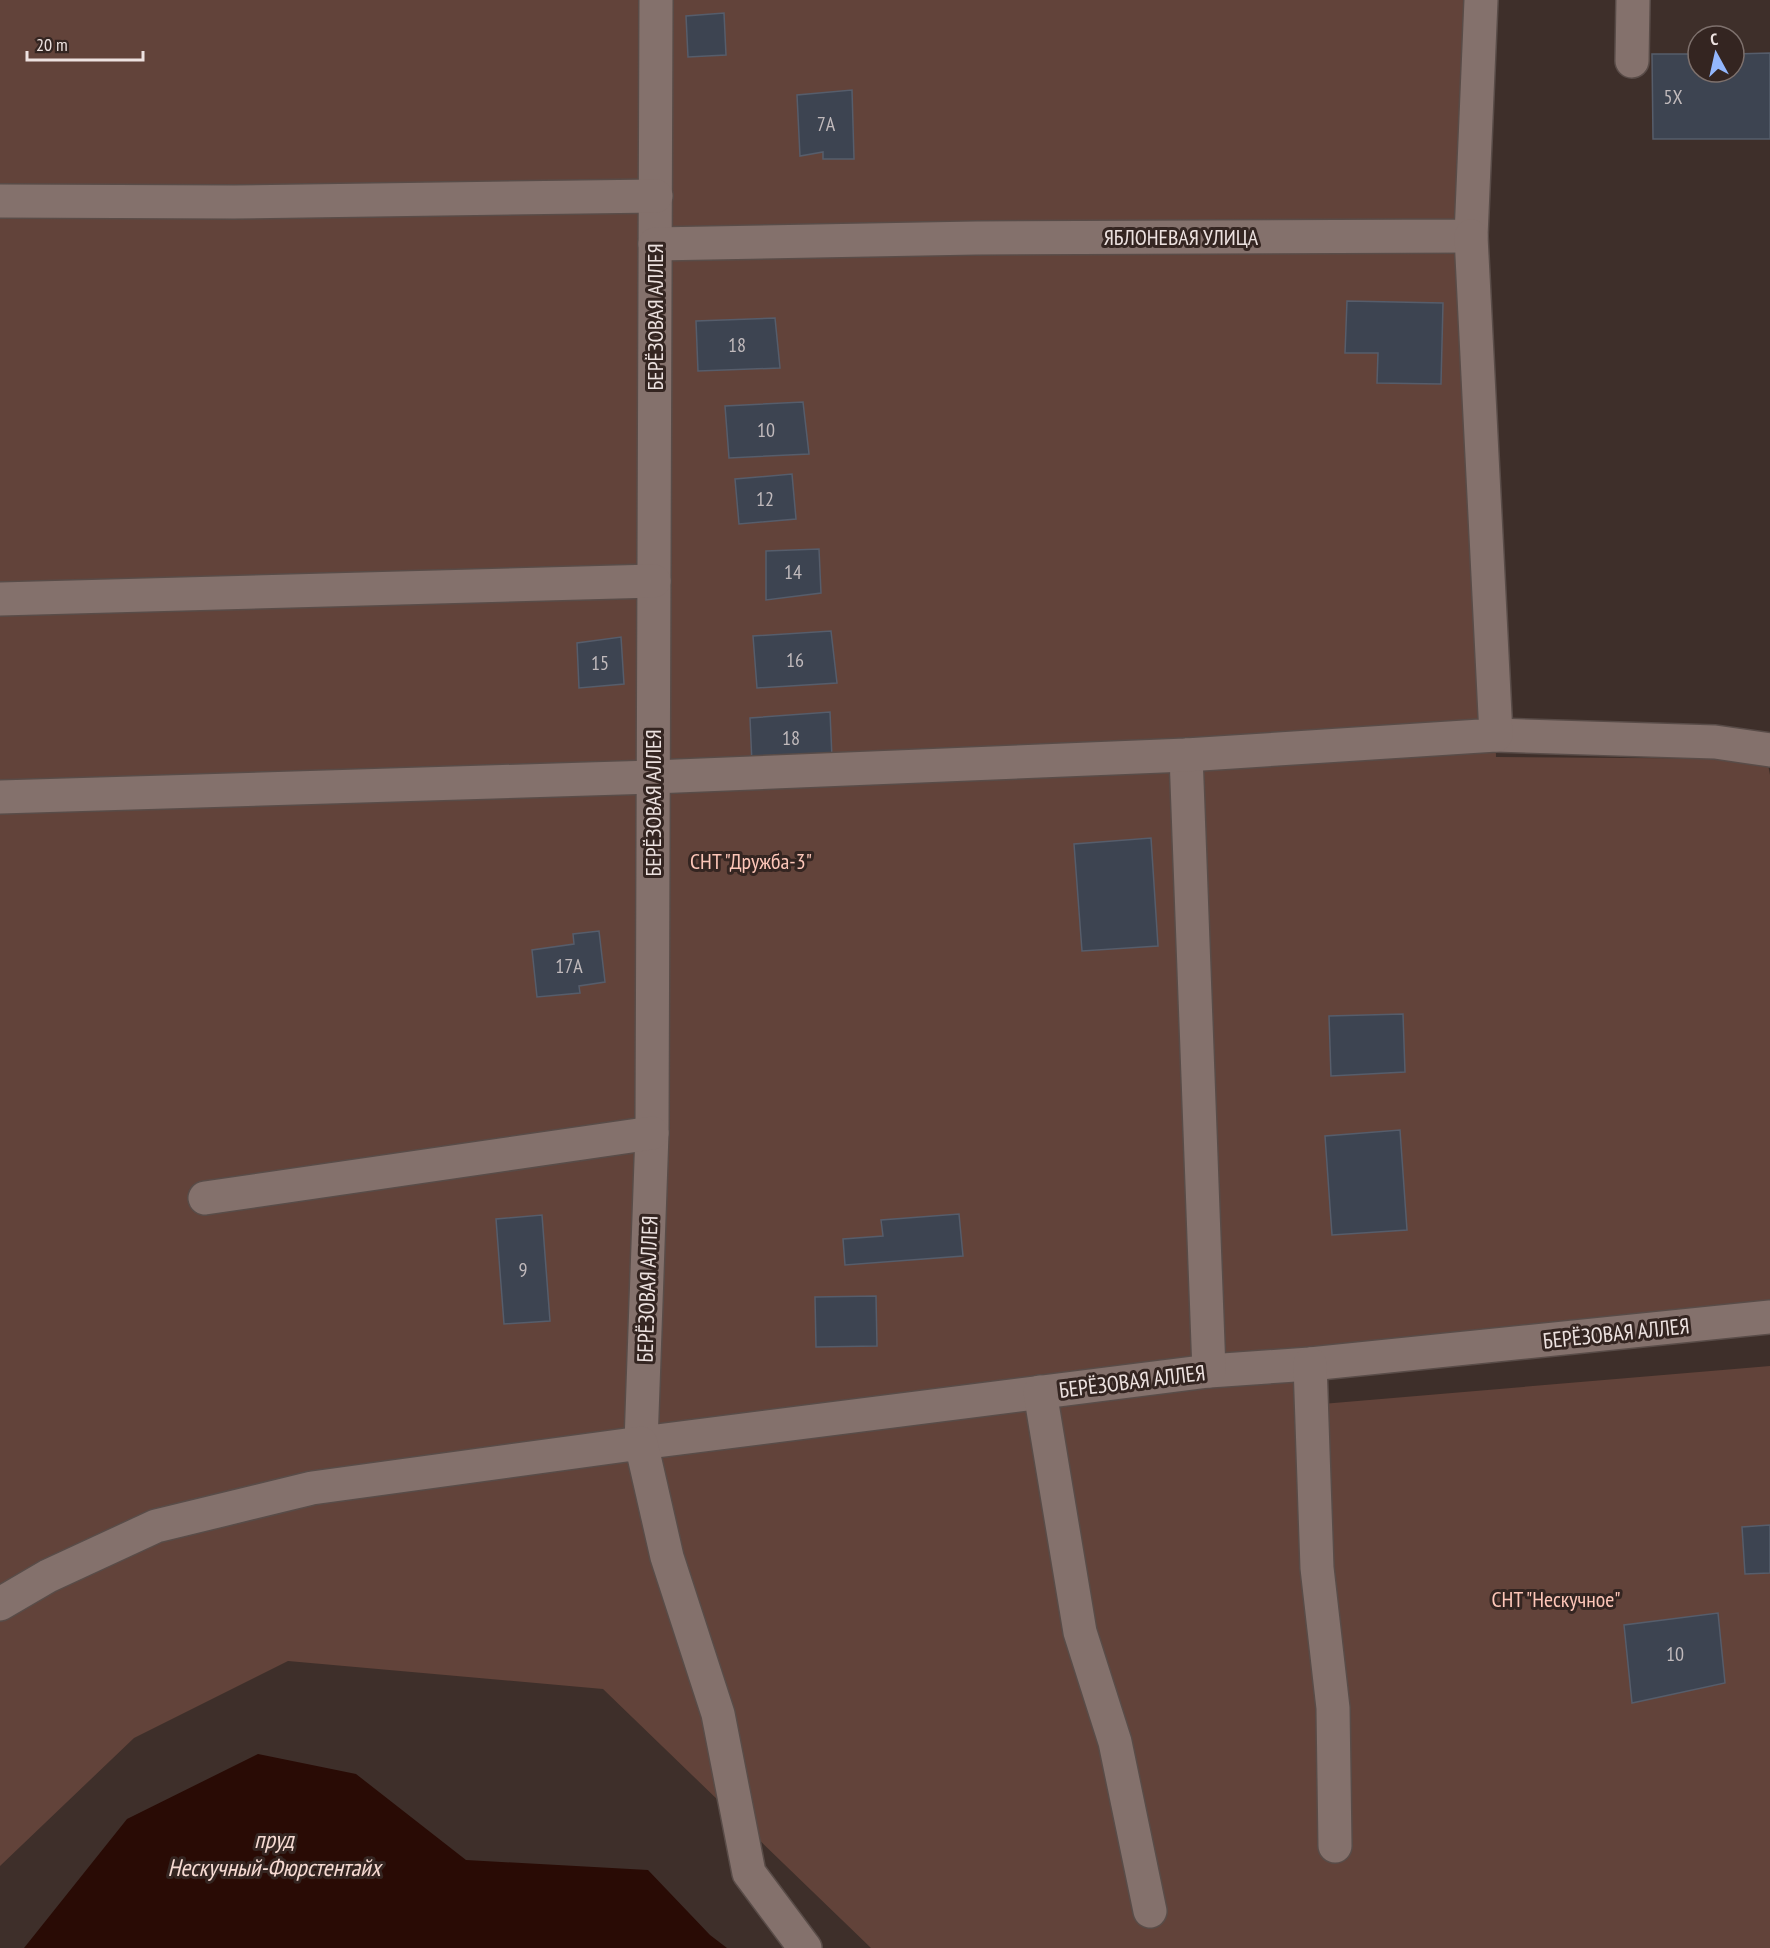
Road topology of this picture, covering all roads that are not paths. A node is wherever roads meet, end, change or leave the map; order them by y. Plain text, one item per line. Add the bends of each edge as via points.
1 (656, 0) edge
2 (1481, 0) edge
3 (1633, 0) edge
4 (1632, 61) dead end
5 (656, 196) junction
6 (0, 201) edge
7 (1471, 236) junction
8 (655, 244) junction
9 (654, 581) junction
10 (0, 599) edge
11 (1496, 735) junction
12 (1770, 750) edge
13 (1186, 754) junction
14 (653, 777) junction
15 (0, 797) edge
16 (652, 1133) junction
17 (205, 1198) dead end
18 (1770, 1317) edge
19 (1310, 1364) junction
20 (1209, 1371) junction
21 (1040, 1392) junction
22 (641, 1443) junction
23 (0, 1604) edge
24 (1335, 1846) dead end
25 (1150, 1911) dead end
26 (805, 1948) edge

1 - 5 street, БЕРЁЗОВАЯ АЛЛЕЯ
2 - 7 street
3 - 4 street
5 - 6 street
5 - 8 street, БЕРЁЗОВАЯ АЛЛЕЯ
7 - 8 street, ЯБЛОНЕВАЯ УЛИЦА via 988,237
7 - 11 street
8 - 9 street, БЕРЁЗОВАЯ АЛЛЕЯ
9 - 10 street
9 - 14 street, БЕРЁЗОВАЯ АЛЛЕЯ
11 - 12 street via 1715,742
11 - 13 street
13 - 14 street
13 - 20 street
14 - 15 street
14 - 16 street, БЕРЁЗОВАЯ АЛЛЕЯ
16 - 17 street
16 - 22 street, БЕРЁЗОВАЯ АЛЛЕЯ
18 - 19 street, БЕРЁЗОВАЯ АЛЛЕЯ
19 - 20 street, БЕРЁЗОВАЯ АЛЛЕЯ
19 - 24 street via 1317,1568 1333,1708
20 - 21 street, БЕРЁЗОВАЯ АЛЛЕЯ
21 - 22 street, БЕРЁЗОВАЯ АЛЛЕЯ
21 - 25 street via 1080,1632 1114,1742
22 - 23 street via 312,1488 167,1524 48,1576
22 - 26 street via 667,1557 718,1714 749,1873

